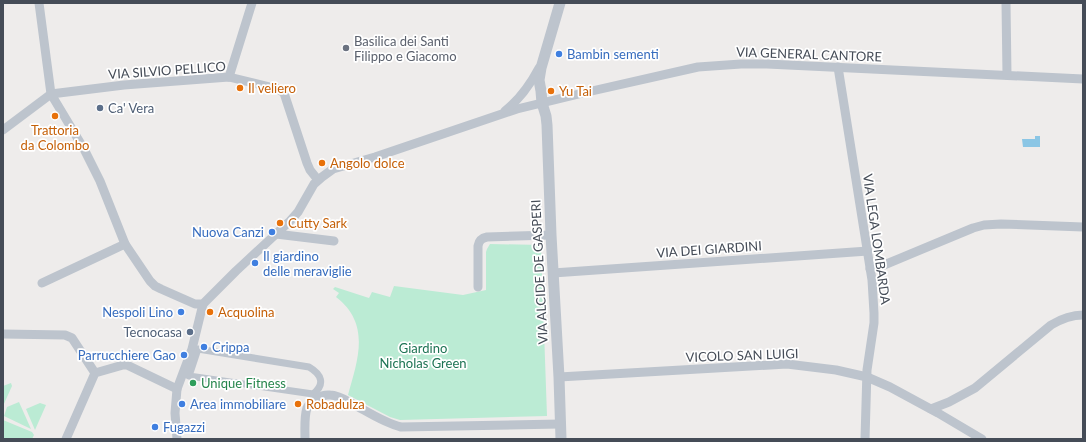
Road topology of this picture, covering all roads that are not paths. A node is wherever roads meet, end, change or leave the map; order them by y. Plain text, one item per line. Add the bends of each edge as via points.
1 (39, 3) edge
2 (252, 3) edge
3 (560, 3) edge
4 (1006, 3) edge
5 (542, 64) junction
6 (838, 67) junction
7 (1007, 75) junction
8 (229, 77) junction
9 (1083, 79) edge
10 (51, 94) junction
11 (542, 103) junction
12 (502, 114) junction
13 (3, 130) edge
14 (318, 180) junction
15 (1083, 227) edge
16 (276, 234) junction
17 (551, 235) junction
18 (334, 241) dead end
19 (125, 244) junction
20 (868, 251) junction
21 (870, 269) junction
22 (553, 273) junction
23 (42, 283) dead end
24 (478, 287) dead end
25 (203, 304) junction
26 (1083, 315) edge
27 (3, 334) edge
28 (198, 349) joint
29 (95, 373) junction
30 (559, 377) junction
31 (867, 377) junction
32 (177, 389) junction
33 (931, 409) junction
34 (560, 424) junction
35 (66, 439) edge
36 (177, 439) edge
37 (305, 439) edge
38 (561, 439) edge
39 (865, 439) edge
40 (982, 439) edge

1 - 10 street
2 - 8 street
3 - 5 street, VIA ALCIDE DE GASPERI
4 - 7 street
5 - 11 street, VIA ALCIDE DE GASPERI
5 - 12 street via 527,89
6 - 7 street, VIA GENERAL CANTORE
6 - 11 street, VIA GENERAL CANTORE via 767,64 703,67
6 - 20 street, VIA LEGA LOMBARDA
7 - 9 street, VIA GENERAL CANTORE
8 - 10 street, VIA SILVIO PELLICO via 124,85
8 - 14 street, VIA SILVIO PELLICO via 281,90 307,164
10 - 13 street
10 - 19 street via 84,149
11 - 12 street, VIA GENERAL CANTORE
11 - 17 street, VIA ALCIDE DE GASPERI via 547,125
12 - 14 street, VIA GENERAL CANTORE via 338,168
14 - 16 street via 298,212
15 - 21 street via 984,225
16 - 18 street
16 - 25 street
17 - 22 street, VIA ALCIDE DE GASPERI
17 - 24 street via 482,239 478,243
19 - 23 street
19 - 25 street via 146,275 161,290 195,304
20 - 21 street, VIA LEGA LOMBARDA
20 - 22 street, VIA DEI GIARDINI
21 - 31 street, VIA LEGA LOMBARDA via 874,322
22 - 30 street, VIA ALCIDE DE GASPERI
25 - 32 street via 192,349
26 - 33 street via 1074,315 1051,325 975,388
27 - 29 street via 69,336
28 - 28 street via 189,376 314,394 320,386 318,372 309,367
29 - 32 street via 123,364
29 - 35 street
30 - 31 street, VICOLO SAN LUIGI via 787,364
30 - 34 street, VIA ALCIDE DE GASPERI
31 - 33 street, VICOLO SAN LUIGI
31 - 39 street, VIA LEGA LOMBARDA
32 - 36 street
33 - 40 street, VICOLO SAN LUIGI
34 - 37 street via 401,427 392,425 344,399 325,395 314,400 307,409
34 - 38 street, VIA ALCIDE DE GASPERI

